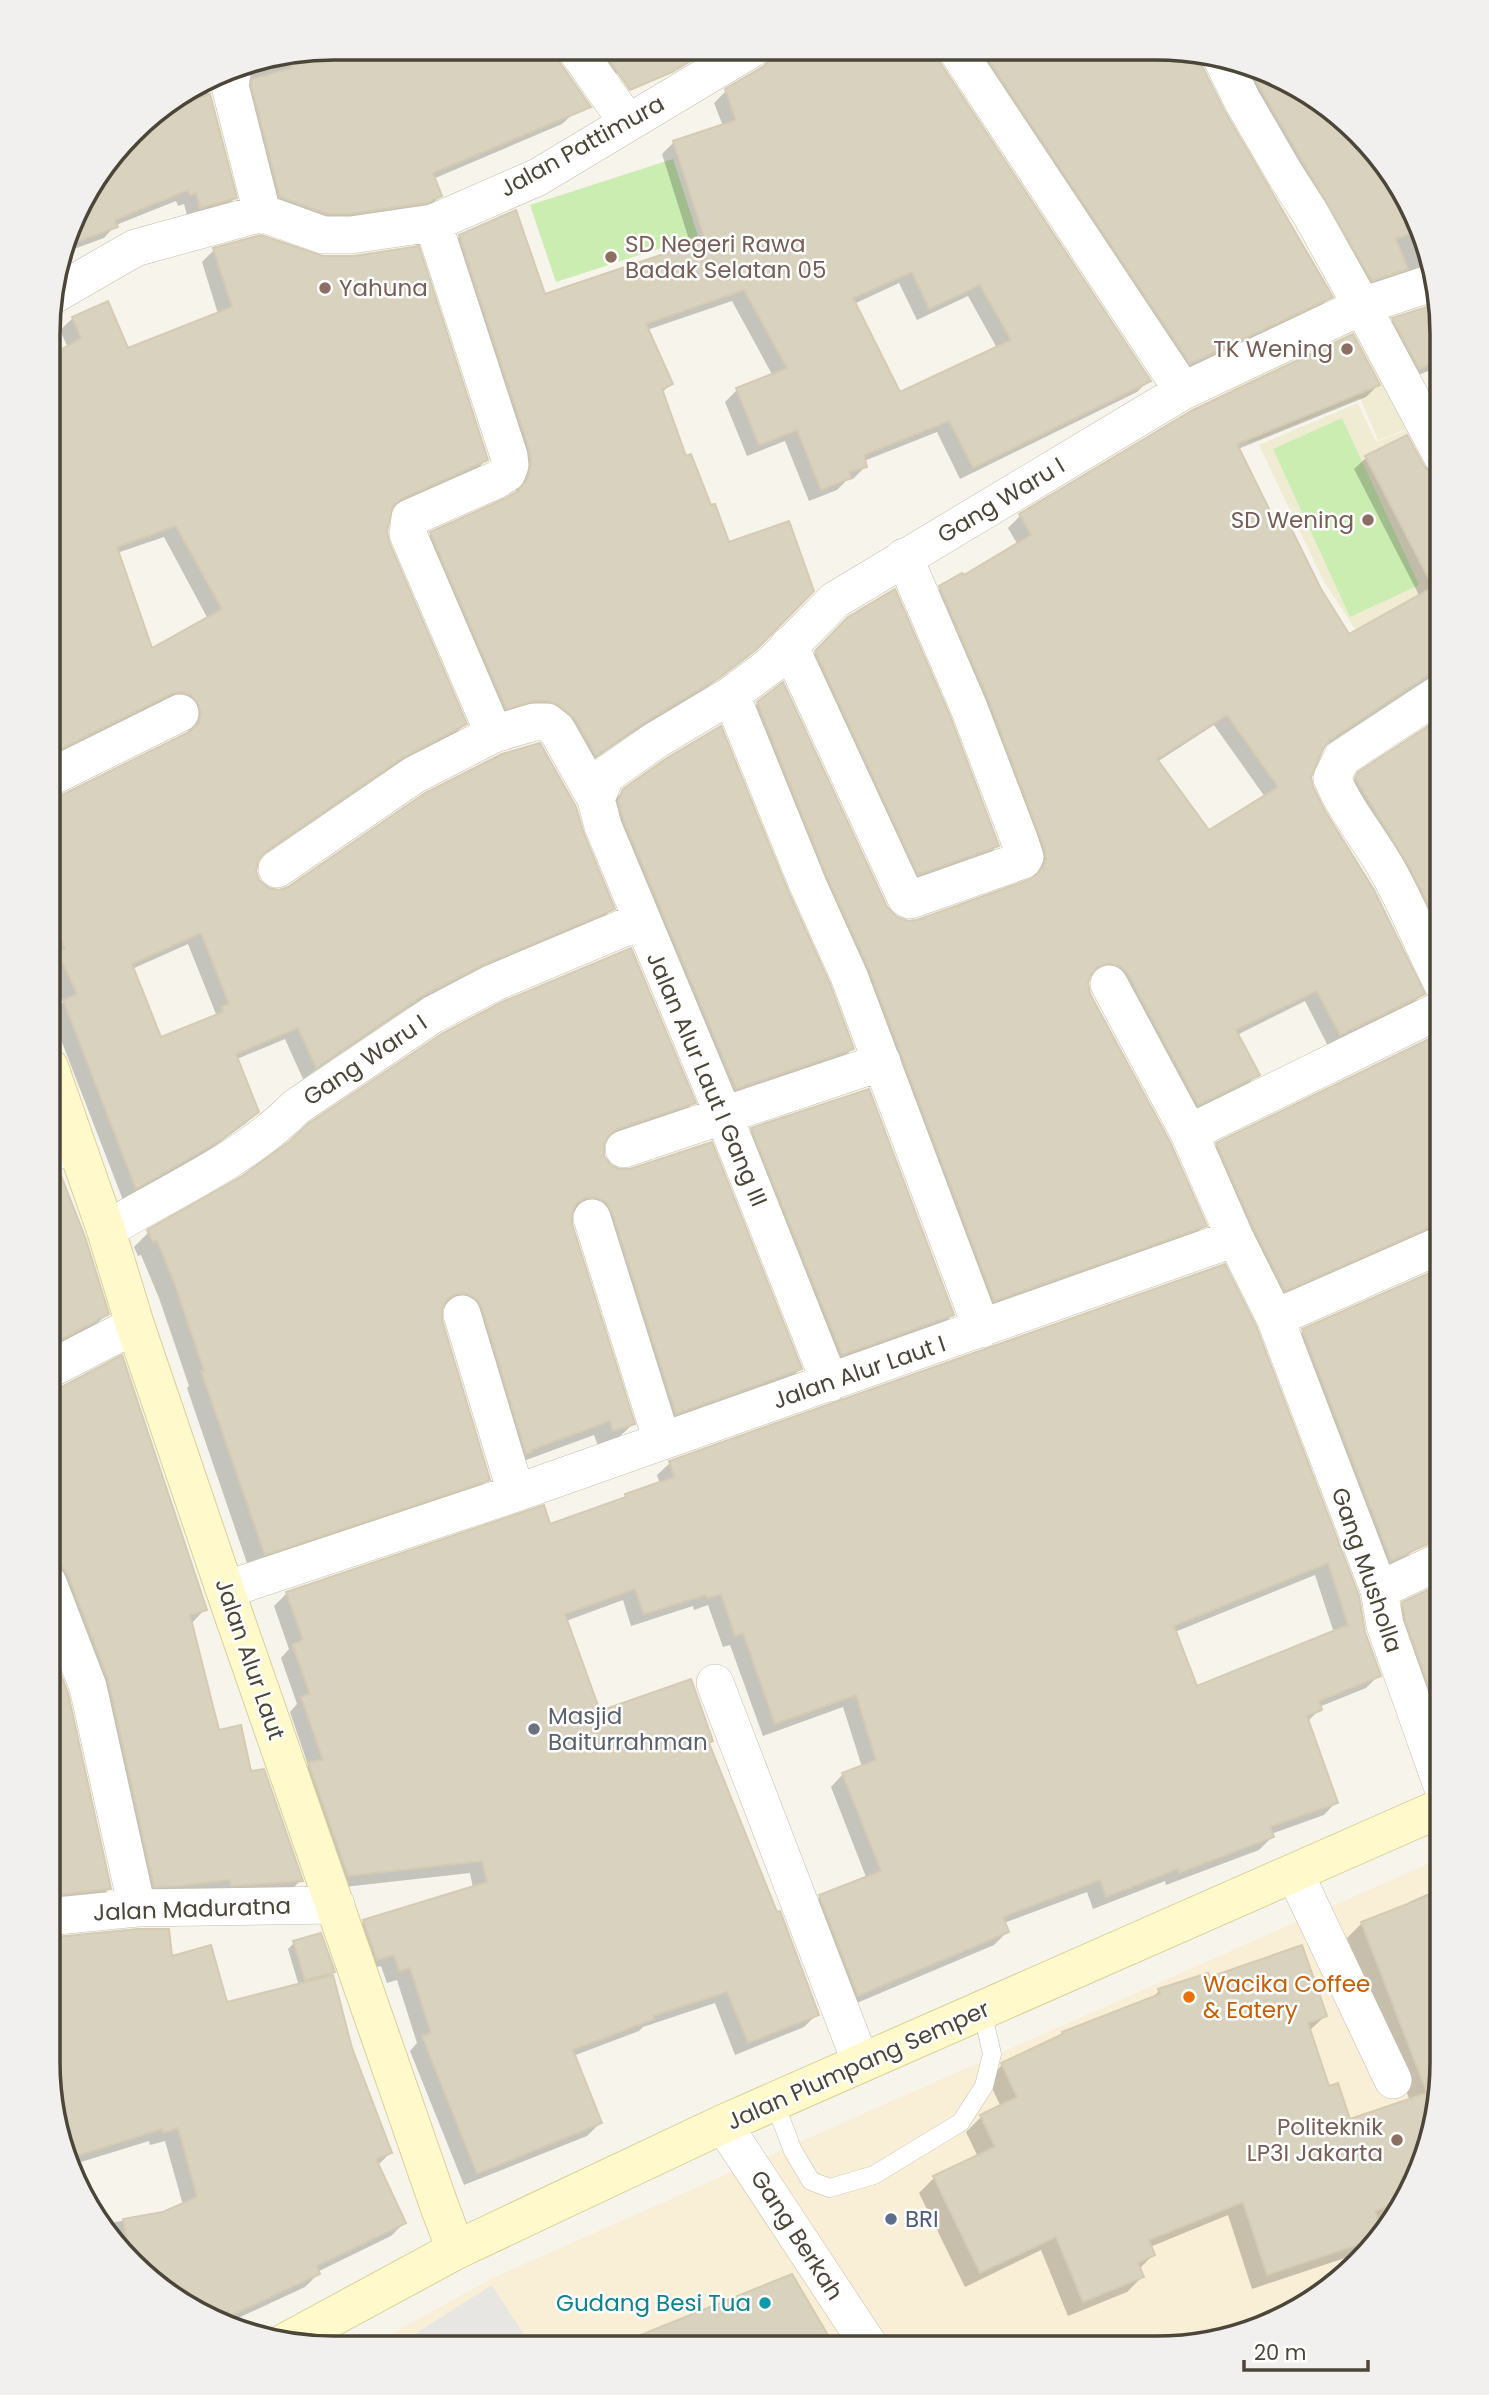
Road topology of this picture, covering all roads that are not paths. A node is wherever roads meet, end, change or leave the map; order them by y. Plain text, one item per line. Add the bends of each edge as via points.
1 (583, 60) edge
2 (733, 60) edge
3 (963, 60) edge
4 (1227, 69) edge
5 (231, 79) edge
6 (628, 123) junction
7 (262, 213) junction
8 (433, 223) junction
9 (1425, 285) edge
10 (63, 290) edge
11 (1362, 306) junction
12 (1183, 391) junction
13 (1430, 434) edge
14 (904, 557) junction
15 (789, 645) junction
16 (731, 695) junction
17 (1430, 700) edge
18 (180, 713) dead end
19 (494, 734) junction
20 (60, 773) edge
21 (601, 787) junction
22 (277, 869) dead end
23 (640, 921) junction
24 (1430, 959) edge
25 (1110, 984) dead end
26 (1430, 1014) edge
27 (882, 1062) junction
28 (724, 1116) junction
29 (1189, 1133) junction
30 (61, 1149) edge
31 (624, 1149) dead end
32 (592, 1218) dead end
33 (106, 1230) junction
34 (1235, 1238) junction
35 (1430, 1250) edge
36 (462, 1314) dead end
37 (1275, 1318) junction
38 (135, 1325) junction
39 (982, 1329) junction
40 (60, 1364) edge
41 (830, 1383) junction
42 (662, 1441) junction
43 (516, 1493) junction
44 (1430, 1566) edge
45 (225, 1590) junction
46 (1379, 1590) junction
47 (60, 1614) edge
48 (715, 1683) dead end
49 (1430, 1752) edge
50 (1430, 1813) edge
51 (1295, 1874) junction
52 (336, 1905) junction
53 (137, 1908) junction
54 (60, 1916) edge
55 (982, 2011) junction
56 (861, 2063) junction
57 (1393, 2080) dead end
58 (774, 2101) junction
59 (723, 2124) junction
60 (456, 2250) junction
61 (305, 2334) edge
62 (863, 2336) edge

1 - 6 street
2 - 6 street, Jalan Pattimura
3 - 12 street
4 - 11 street
5 - 7 street
6 - 8 street, Jalan Pattimura via 538,177
7 - 8 street, Jalan Pattimura via 323,234 351,235
7 - 10 street via 135,248
8 - 19 street via 510,465 496,480 410,518 408,534
9 - 11 street, Gang Waru I
11 - 12 street, Gang Waru I
11 - 13 street
12 - 14 street, Gang Waru I
14 - 15 street, Gang Waru I via 835,600
14 - 15 street via 973,720 1023,860 905,898
15 - 16 street, Gang Waru I
16 - 21 street, Gang Waru I via 656,740
16 - 27 street
17 - 24 street via 1342,758 1332,778 1400,893
18 - 20 street
19 - 21 street, Jalan Alur Laut I Gang III via 547,722
19 - 22 street via 414,775
21 - 23 street, Jalan Alur Laut I Gang III via 603,826
23 - 28 street, Jalan Alur Laut I Gang III
23 - 33 street, Gang Waru I via 493,983 432,1015 296,1107 254,1144
25 - 29 street
26 - 29 street
27 - 28 street
27 - 39 street
28 - 31 street
28 - 41 street, Jalan Alur Laut I Gang III
29 - 34 street
30 - 33 main road, Jalan Alur Laut
32 - 42 street
33 - 38 main road, Jalan Alur Laut
34 - 37 street
34 - 39 street, Jalan Alur Laut I
35 - 37 street
36 - 43 street
37 - 46 street, Gang Musholla
38 - 40 street
38 - 45 main road, Jalan Alur Laut
39 - 41 street, Jalan Alur Laut I
41 - 42 street, Jalan Alur Laut I
42 - 43 street, Jalan Alur Laut I
43 - 45 street, Jalan Alur Laut I
44 - 46 street
45 - 52 main road, Jalan Alur Laut
46 - 49 street, Gang Musholla via 1385,1625
47 - 53 street via 88,1687
48 - 56 street
50 - 51 main road, Jalan Plumpang Semper
51 - 55 main road, Jalan Plumpang Semper
51 - 57 street
52 - 53 street, Jalan Maduratna
52 - 60 main road, Jalan Alur Laut
53 - 54 street, Jalan Maduratna
55 - 56 main road, Jalan Plumpang Semper
55 - 58 lane via 992,2054 984,2086 961,2122 874,2175 830,2188 811,2181 793,2151
56 - 58 main road, Jalan Plumpang Semper
58 - 59 main road, Jalan Plumpang Semper
59 - 60 main road, Jalan Plumpang Semper
59 - 62 street, Gang Berkah
60 - 61 main road, Jalan Plumpang Semper

